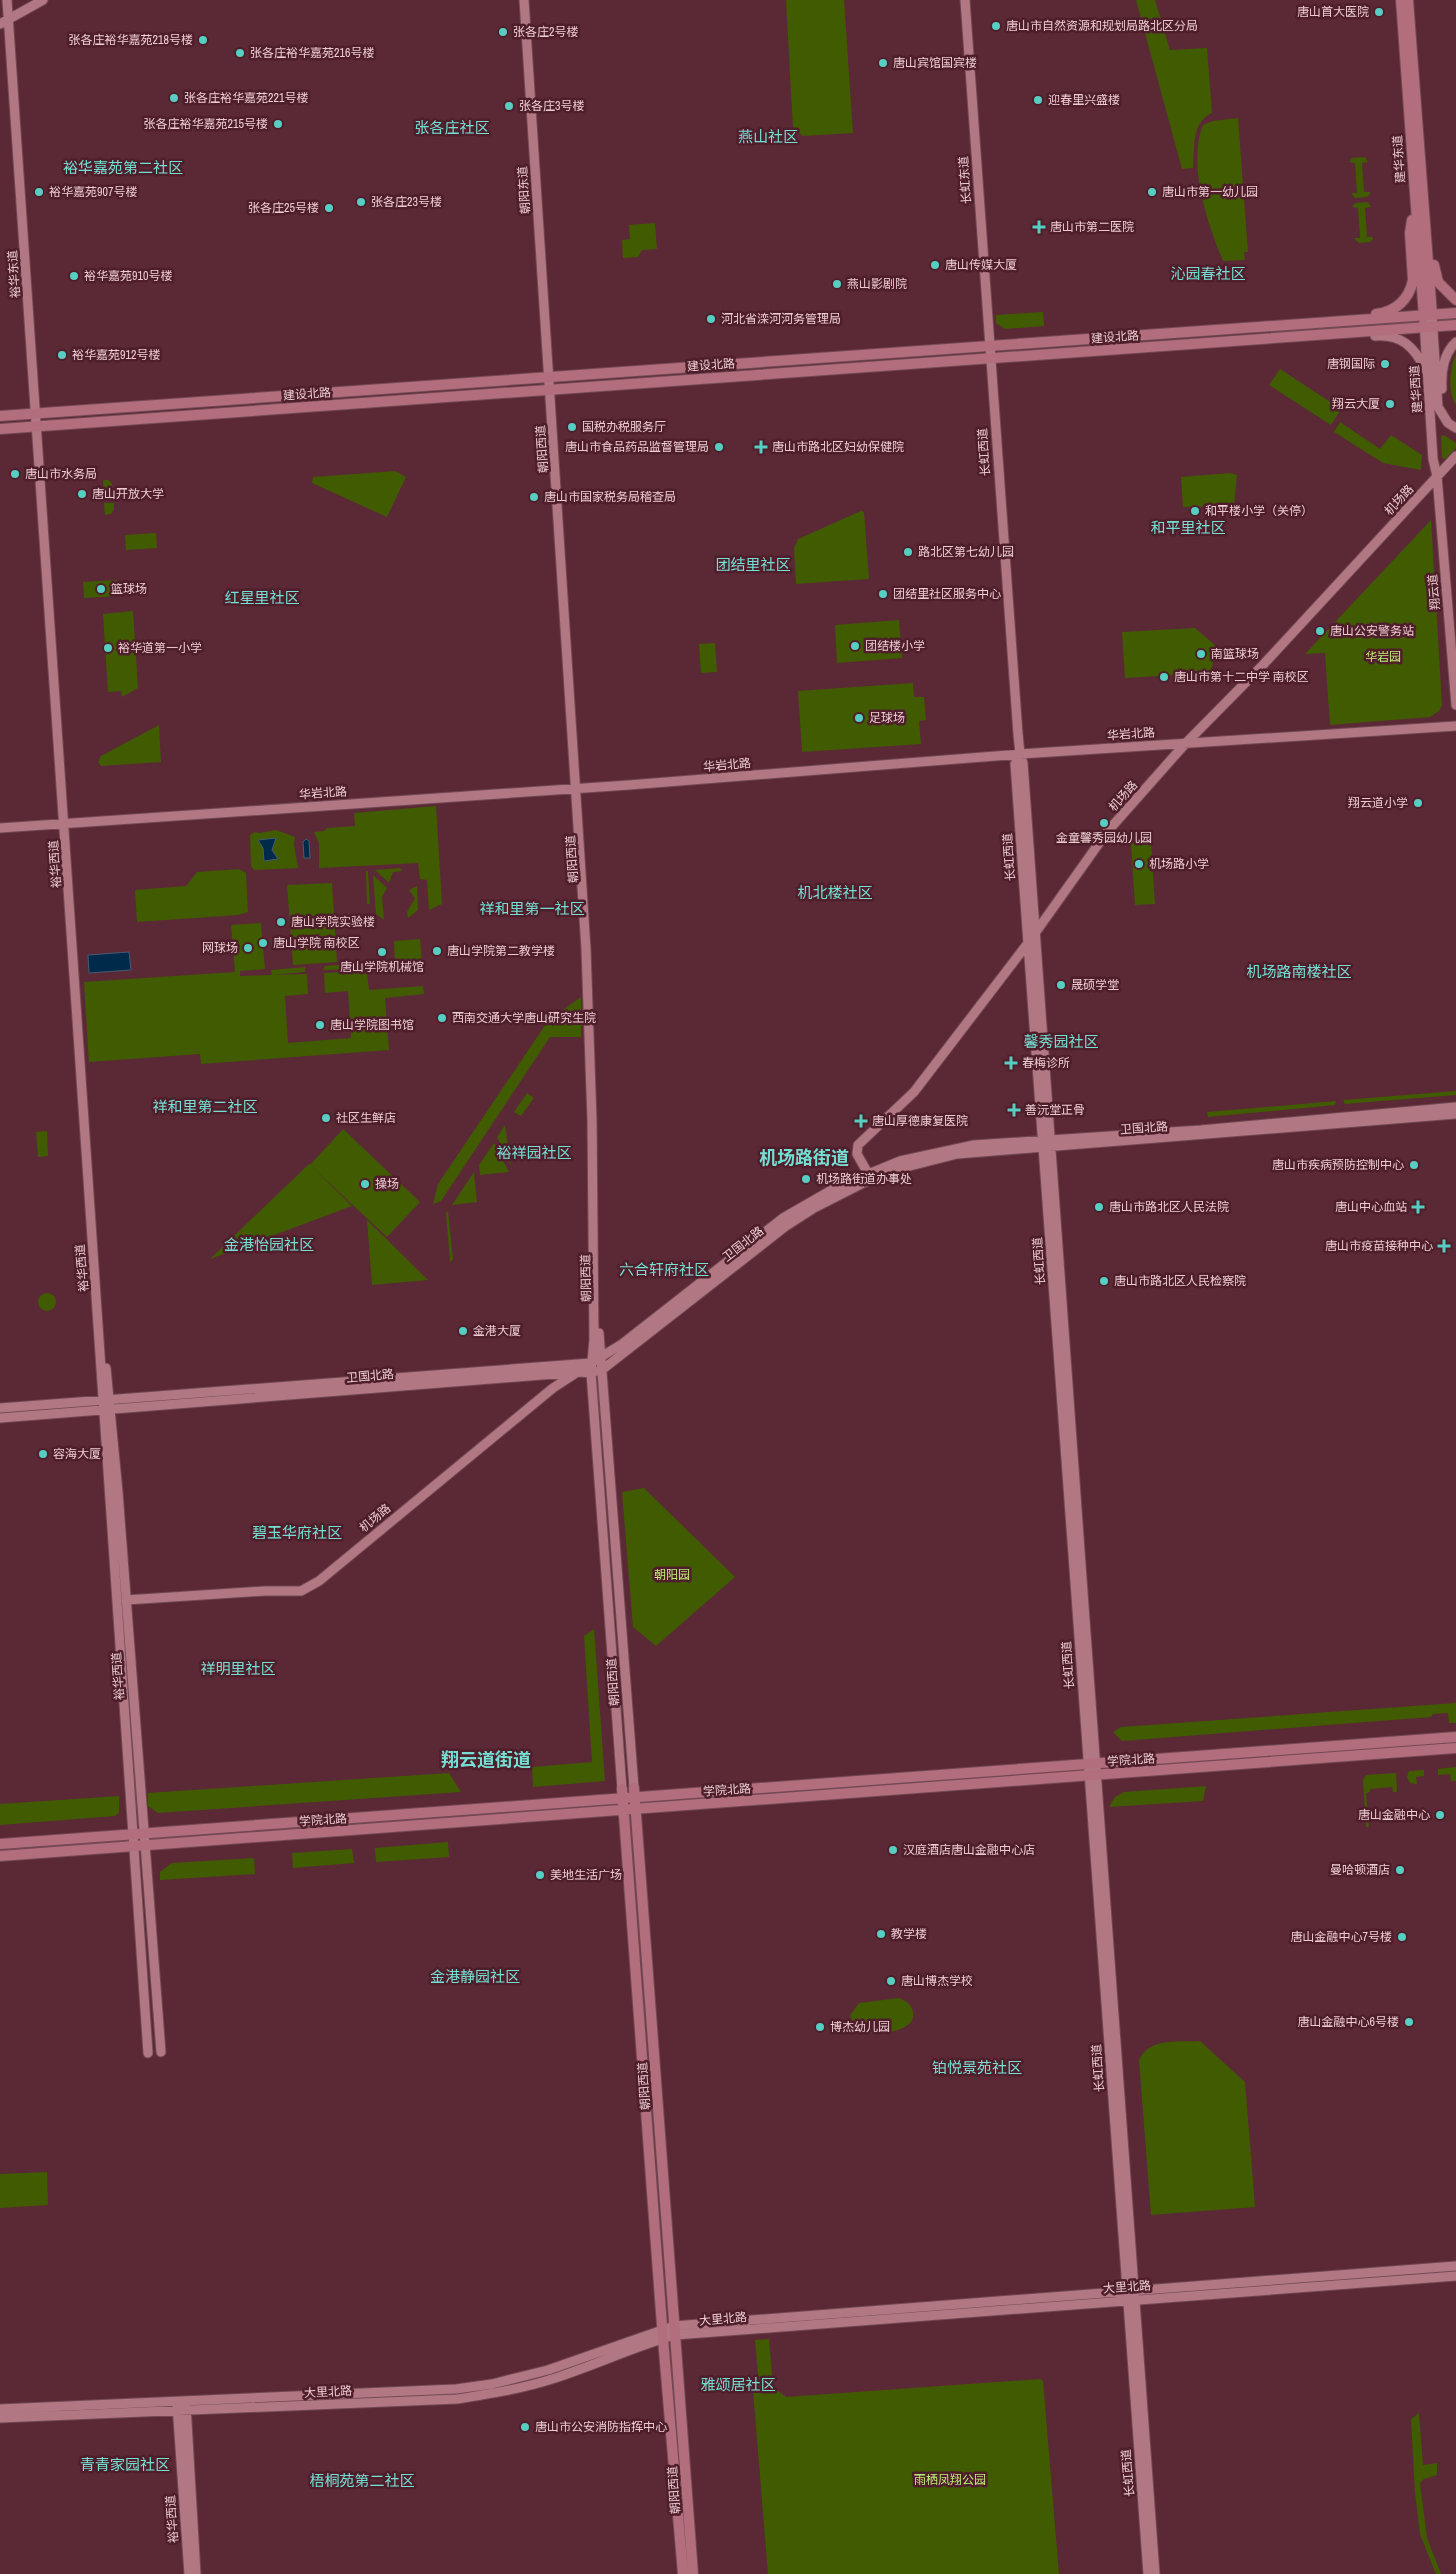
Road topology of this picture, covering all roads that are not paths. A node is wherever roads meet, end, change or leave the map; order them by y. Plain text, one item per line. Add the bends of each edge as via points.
1 (7, 0) edge
2 (43, 0) edge
3 (524, 0) edge
4 (965, 0) edge
5 (1401, 0) edge
6 (1408, 0) edge
7 (4, 21) edge
8 (1419, 201) junction
9 (1456, 300) edge
10 (1456, 313) edge
11 (1428, 316) junction
12 (1456, 325) edge
13 (1303, 326) junction
14 (1429, 327) junction
15 (1310, 336) junction
16 (1456, 342) edge
17 (989, 346) junction
18 (990, 358) junction
19 (1428, 374) junction
20 (549, 377) junction
21 (550, 389) junction
22 (37, 414) junction
23 (0, 416) edge
24 (1452, 426) edge
25 (37, 427) junction
26 (0, 429) edge
27 (1456, 456) edge
28 (1433, 459) junction
29 (1446, 466) junction
30 (1437, 476) junction
31 (1456, 705) edge
32 (1456, 726) edge
33 (1185, 744) junction
34 (1020, 754) junction
35 (577, 788) junction
36 (64, 824) junction
37 (0, 828) edge
38 (581, 836) junction
39 (1035, 932) junction
40 (1028, 943) junction
41 (1456, 1107) edge
42 (1456, 1114) edge
43 (1047, 1144) junction
44 (869, 1176) junction
45 (600, 1358) junction
46 (591, 1368) junction
47 (603, 1369) junction
48 (579, 1372) junction
49 (106, 1400) junction
50 (0, 1408) edge
51 (107, 1410) junction
52 (0, 1418) edge
53 (126, 1600) junction
54 (125, 1652) junction
55 (1456, 1737) edge
56 (1313, 1748) junction
57 (1456, 1748) edge
58 (1314, 1758) junction
59 (1091, 1763) junction
60 (1092, 1775) junction
61 (868, 1780) junction
62 (868, 1791) junction
63 (634, 1792) junction
64 (623, 1793) junction
65 (624, 1809) junction
66 (635, 1809) junction
67 (360, 1818) junction
68 (361, 1830) junction
69 (143, 1834) junction
70 (132, 1835) junction
71 (0, 1844) edge
72 (133, 1846) junction
73 (144, 1846) junction
74 (0, 1856) edge
75 (161, 2052) dead end
76 (148, 2053) dead end
77 (1456, 2266) edge
78 (1456, 2276) edge
79 (1131, 2295) junction
80 (675, 2331) junction
81 (662, 2334) junction
82 (181, 2406) junction
83 (0, 2409) edge
84 (0, 2418) edge
85 (189, 2574) edge
86 (196, 2574) edge
87 (683, 2574) edge
88 (693, 2574) edge
89 (1148, 2574) edge
90 (1155, 2574) edge

1 - 7 main road, 裕华东道
2 - 7 main road
3 - 20 main road, 朝阳东道
4 - 17 main road, 长虹东道
5 - 8 main road, 建华东道
6 - 8 main road, 建华东道
7 - 22 main road, 裕华东道
8 - 9 main road via 1430,224 1435,275 1444,291
8 - 11 main road, 建华东道
8 - 13 main road via 1410,234 1413,280 1404,300 1387,313 1337,318
10 - 11 main road, 建设北路
11 - 13 main road, 建设北路
11 - 14 main road, 建华西道
12 - 14 main road, 建设北路
13 - 17 main road, 建设北路
14 - 15 main road, 建设北路
14 - 19 main road, 建华西道
14 - 24 main road, 建华西道 via 1438,406
15 - 18 main road, 建设北路
15 - 19 main road via 1387,335 1398,338 1417,353
16 - 24 main road via 1447,354 1442,378 1443,405
17 - 18 main road, 长虹东道
17 - 20 main road, 建设北路
18 - 21 main road, 建设北路
18 - 34 main road, 长虹西道
19 - 28 main road, 建华西道
20 - 21 main road, 朝阳西道
20 - 22 main road, 建设北路
21 - 25 main road, 建设北路
21 - 35 main road, 朝阳西道
22 - 23 main road, 建设北路
22 - 25 main road, 裕华东道
25 - 26 main road, 建设北路
25 - 36 main road, 裕华西道
27 - 29 main road, 机场路
28 - 29 main road
28 - 30 main road, 建华西道
29 - 30 main road, 机场路
30 - 31 main road, 翔云道
30 - 33 main road, 机场路 via 1262,667
32 - 33 main road, 华岩北路
33 - 34 main road, 华岩北路
33 - 39 main road, 机场路 via 1096,844
34 - 35 main road, 华岩北路
34 - 39 main road, 长虹西道 via 1024,763
34 - 40 main road, 长虹西道 via 1015,764
35 - 36 main road, 华岩北路
35 - 38 main road, 朝阳西道 via 581,797
36 - 37 main road, 华岩北路
36 - 49 main road, 裕华西道
38 - 45 main road, 朝阳西道 via 594,1028
38 - 46 main road, 朝阳西道 via 592,1110 594,1339
39 - 40 main road, 机场路
39 - 43 main road, 长虹西道
40 - 43 main road, 长虹西道
40 - 44 main road, 机场路 via 914,1092 858,1145 857,1154
41 - 43 main road, 卫国北路
42 - 43 main road, 卫国北路
43 - 44 main road, 卫国北路 via 957,1154
43 - 59 main road, 长虹西道
44 - 45 main road, 卫国北路 via 811,1200 783,1218
44 - 47 main road, 卫国北路 via 786,1226
45 - 46 main road, 卫国北路
45 - 47 main road, 朝阳西道
46 - 47 main road, 卫国北路
46 - 48 main road, 卫国北路
46 - 49 main road, 卫国北路
46 - 64 main road, 朝阳西道
47 - 63 main road, 朝阳西道
48 - 51 main road, 卫国北路
48 - 53 main road, 机场路 via 553,1388 319,1581 301,1591
49 - 50 main road, 卫国北路
49 - 51 main road, 裕华西道
51 - 52 main road, 卫国北路
51 - 53 main road, 裕华西道
51 - 54 main road, 裕华西道
53 - 54 main road, 裕华西道
54 - 69 main road, 裕华西道
54 - 70 main road, 裕华西道
55 - 56 main road, 学院北路
56 - 58 main road
56 - 59 main road, 学院北路
57 - 58 main road, 学院北路
58 - 60 main road, 学院北路
59 - 60 main road, 长虹西道
59 - 61 main road, 学院北路
60 - 62 main road, 学院北路
60 - 79 main road, 长虹西道
61 - 62 main road
61 - 63 main road, 学院北路
62 - 66 main road, 学院北路
63 - 64 main road, 学院北路
63 - 66 main road, 朝阳西道
64 - 65 main road, 朝阳西道
64 - 67 main road, 学院北路
65 - 66 main road, 学院北路
65 - 68 main road, 学院北路
65 - 81 main road, 朝阳西道
66 - 80 main road, 朝阳西道
67 - 68 main road
67 - 69 main road, 学院北路
68 - 73 main road, 学院北路
69 - 70 main road, 学院北路
69 - 73 main road, 裕华西道
70 - 71 main road, 学院北路
70 - 72 main road, 裕华西道
72 - 73 main road, 学院北路
72 - 74 main road, 学院北路
72 - 76 main road, 裕华西道
73 - 75 main road, 裕华西道
77 - 79 main road, 大里北路
78 - 79 main road, 大里北路
79 - 80 main road, 大里北路
79 - 89 main road, 长虹西道
79 - 90 main road, 长虹西道
80 - 81 main road, 大里北路
80 - 88 main road, 朝阳西道
81 - 82 main road, 大里北路 via 548,2370 472,2388
81 - 87 main road, 朝阳西道
82 - 83 main road, 大里北路
82 - 84 main road, 大里北路
82 - 85 main road, 裕华西道
82 - 86 main road, 裕华西道

